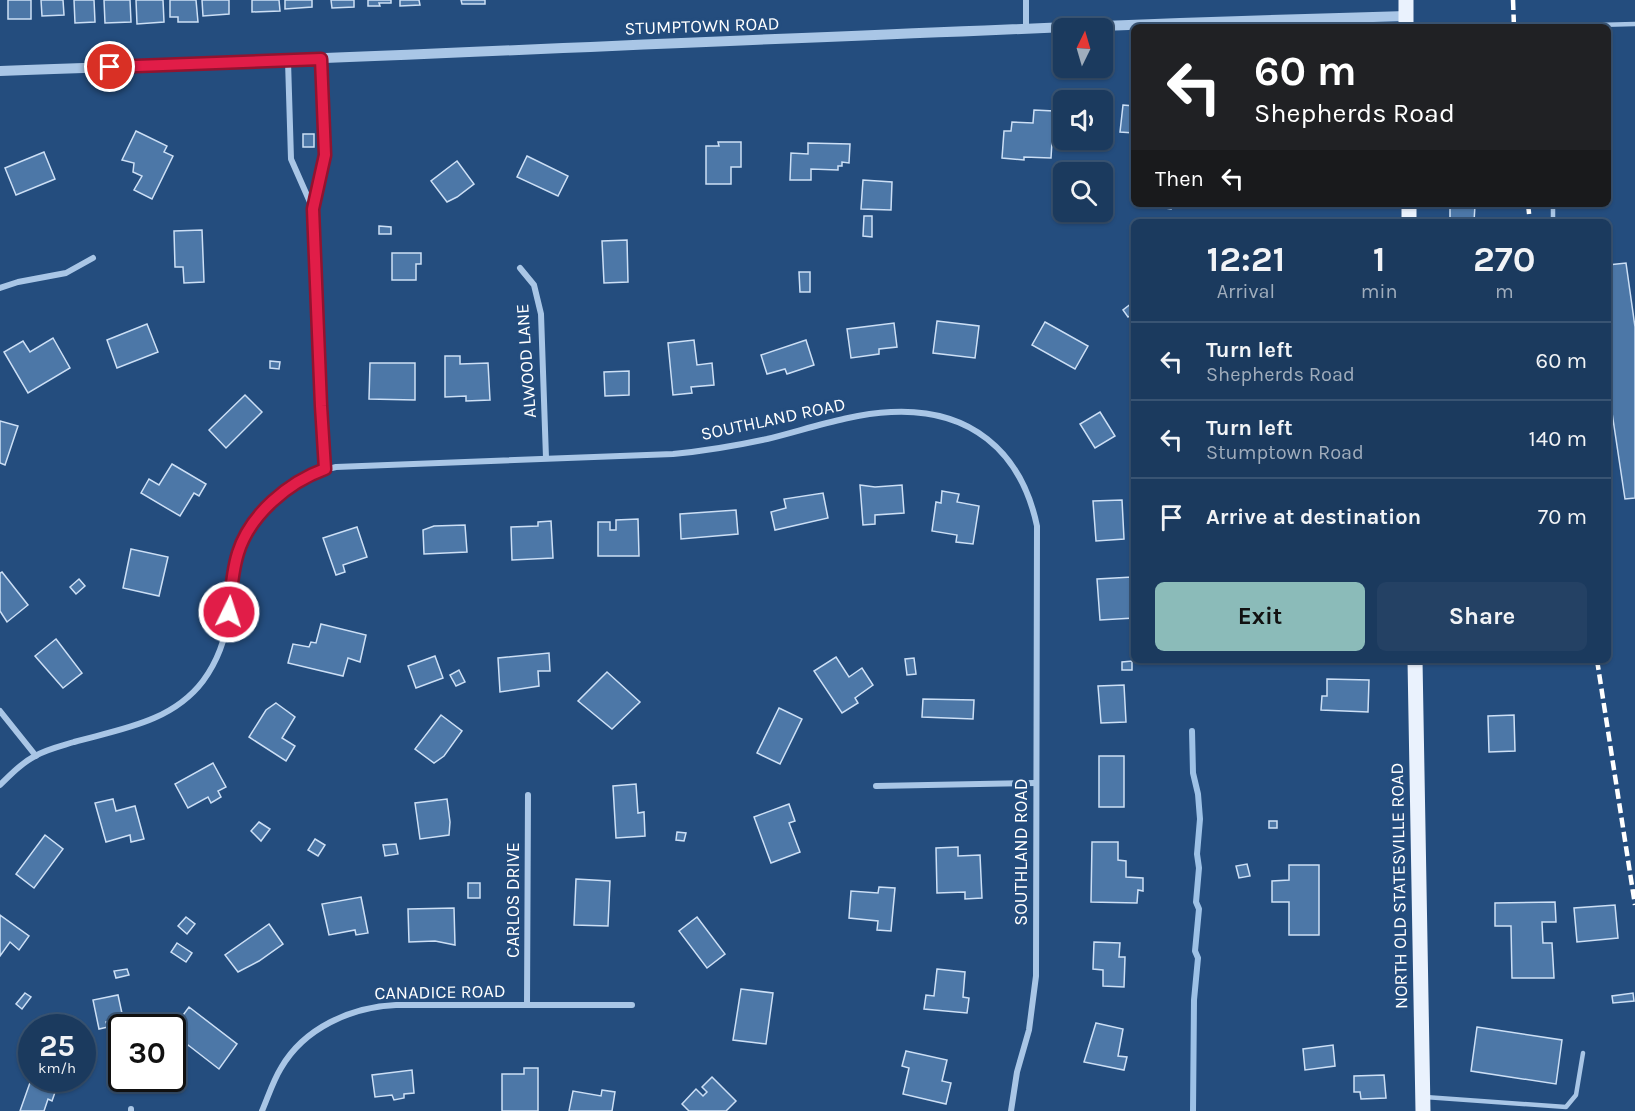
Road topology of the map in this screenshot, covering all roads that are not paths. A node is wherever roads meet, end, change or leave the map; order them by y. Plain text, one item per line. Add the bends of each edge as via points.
1 (1026, 0) edge
2 (1406, 0) edge
3 (1406, 22) edge
4 (1311, 24) edge
5 (1635, 24) edge
6 (1611, 25) edge
7 (1131, 28) edge
8 (1026, 30) junction
9 (321, 59) junction
10 (288, 61) junction
11 (0, 71) edge
12 (313, 209) junction
13 (93, 258) dead end
14 (520, 268) dead end
15 (0, 288) edge
16 (546, 458) junction
17 (325, 469) junction
18 (1415, 663) edge
19 (0, 711) edge
20 (36, 756) junction
21 (1036, 783) junction
22 (0, 785) edge
23 (876, 786) dead end
24 (528, 795) dead end
25 (527, 1005) junction
26 (632, 1005) dead end
27 (1583, 1053) dead end
28 (1422, 1104) edge
29 (262, 1111) edge
30 (1011, 1111) edge

1 - 8 street
2 - 3 main road
3 - 4 street, STUMPTOWN ROAD
5 - 6 lane
7 - 8 street, STUMPTOWN ROAD
8 - 9 street, STUMPTOWN ROAD
9 - 10 street, STUMPTOWN ROAD
9 - 12 street via 325,155
10 - 11 street, STUMPTOWN ROAD
10 - 12 street via 291,159
12 - 17 street
13 - 15 street via 66,273
14 - 16 street, ALWOOD LANE via 534,285 541,314
16 - 17 street, SOUTHLAND ROAD
16 - 21 street, SOUTHLAND ROAD via 720,449 892,412 948,418 984,436 1016,469 1037,526
17 - 20 street, SOUTHLAND ROAD via 288,489 250,528 238,551 225,634 217,657 189,697 150,721
18 - 28 main road, NORTH OLD STATESVILLE ROAD
19 - 20 street
20 - 22 street, SOUTHLAND ROAD
21 - 23 street
21 - 30 street, SOUTHLAND ROAD via 1035,994
24 - 25 street, CARLOS DRIVE
25 - 26 street, CANADICE ROAD
25 - 29 street, CANADICE ROAD via 396,1005 355,1011 303,1040 280,1069
27 - 28 lane via 1576,1095 1566,1107

